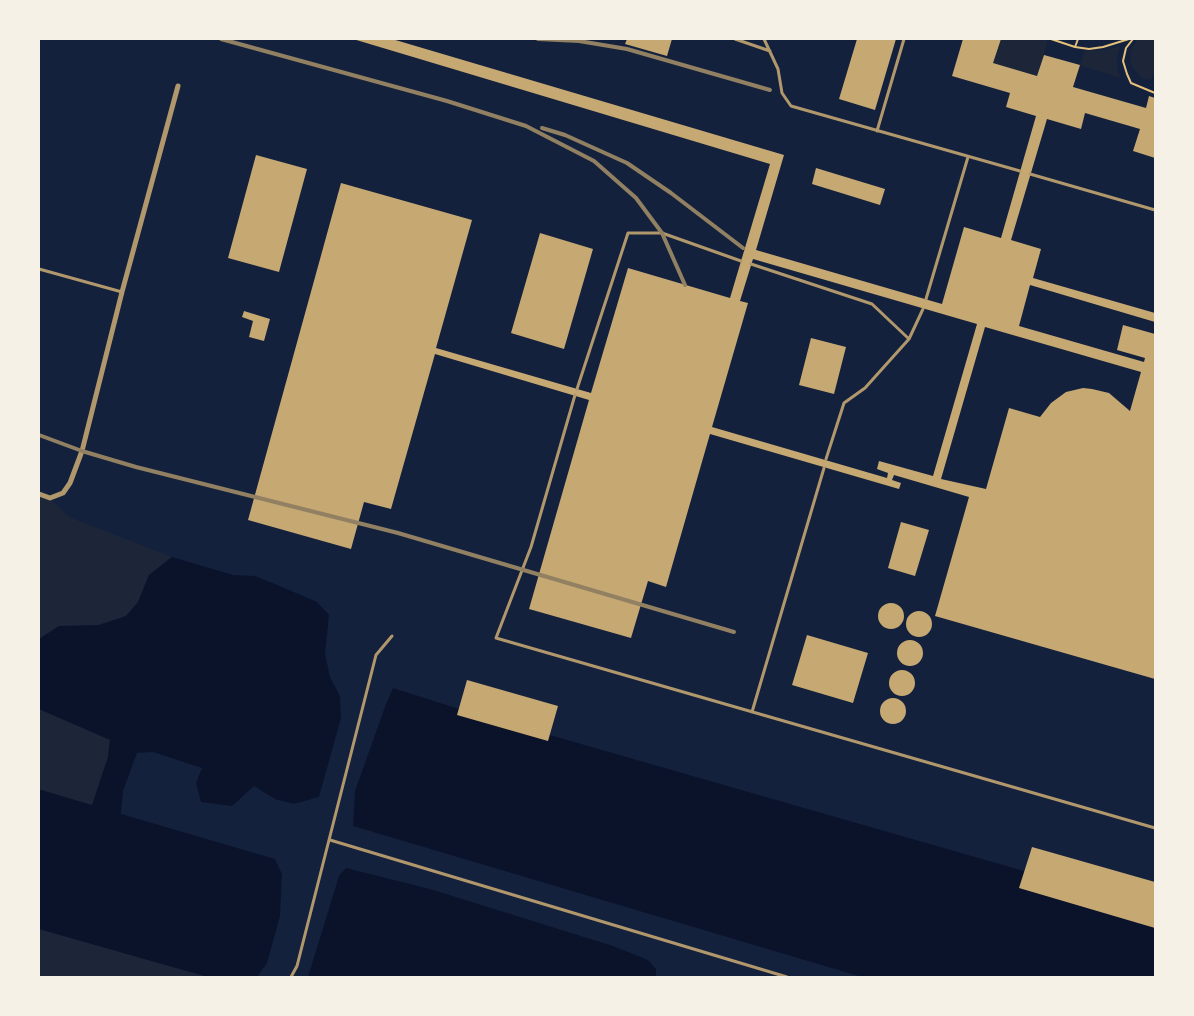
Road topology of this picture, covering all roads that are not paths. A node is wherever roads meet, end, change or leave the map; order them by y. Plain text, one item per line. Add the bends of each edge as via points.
1 (735, 39) edge
2 (764, 39) edge
3 (904, 39) edge
4 (770, 51) junction
5 (178, 86) dead end
6 (877, 131) junction
7 (968, 157) junction
8 (1020, 171) dead end
9 (1030, 174) dead end
10 (1155, 210) edge
11 (741, 261) dead end
12 (751, 264) dead end
13 (39, 269) edge
14 (122, 292) junction
15 (926, 299) dead end
16 (923, 309) dead end
17 (909, 339) junction
18 (577, 389) dead end
19 (575, 395) dead end
20 (826, 459) dead end
21 (824, 468) dead end
22 (39, 494) edge
23 (392, 636) dead end
24 (752, 712) junction
25 (1155, 828) edge
26 (330, 840) junction
27 (291, 977) edge
28 (787, 977) edge

1 - 4 lane
2 - 4 lane
3 - 6 lane
4 - 6 lane via 782,93 791,106
5 - 14 street
6 - 7 lane
7 - 8 lane
7 - 15 lane
9 - 10 lane
11 - 18 lane via 662,233 628,233
12 - 17 lane via 872,304
13 - 14 lane
14 - 22 street via 82,451 70,483 63,493 50,498
16 - 17 lane
17 - 20 lane via 865,388 844,403
19 - 24 lane via 531,547 496,638
21 - 24 lane
23 - 26 lane via 376,656
24 - 25 lane
26 - 27 lane
26 - 28 lane

